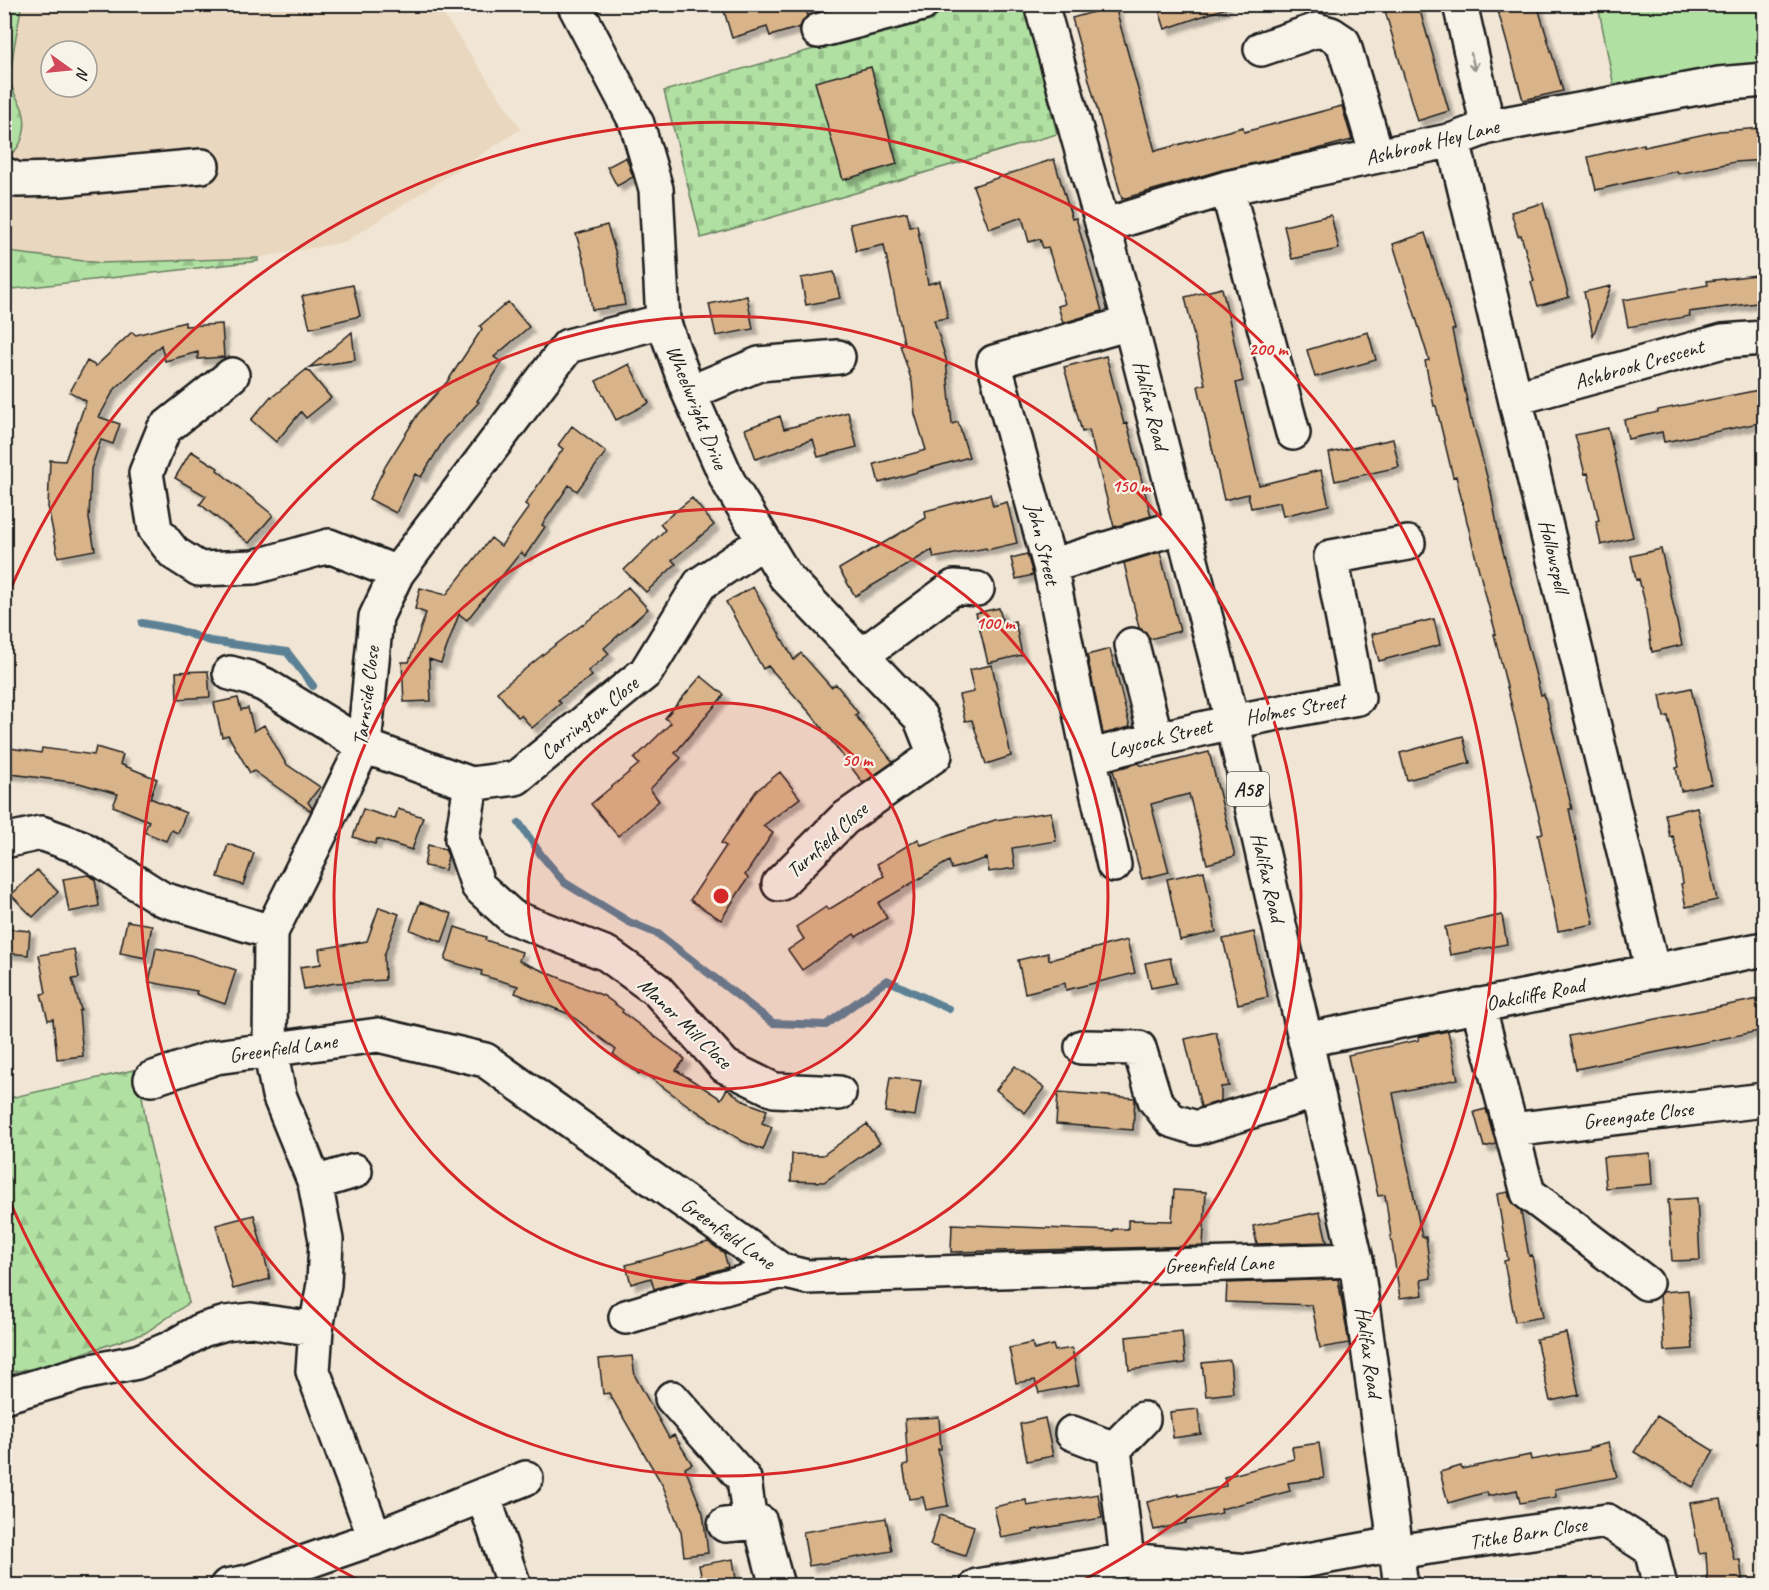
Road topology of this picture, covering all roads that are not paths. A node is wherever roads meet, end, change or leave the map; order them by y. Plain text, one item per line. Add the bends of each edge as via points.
1 (574, 4) edge
2 (922, 4) edge
3 (1460, 4) edge
4 (1045, 5) edge
5 (818, 31) dead end
6 (1261, 49) dead end
7 (1764, 80) edge
8 (1488, 127) junction
9 (1453, 140) junction
10 (1377, 156) junction
11 (202, 166) dead end
12 (4, 174) edge
13 (1227, 188) junction
14 (1104, 226) junction
15 (663, 321) junction
16 (1130, 323) junction
17 (1764, 338) edge
18 (838, 357) dead end
19 (232, 375) dead end
20 (689, 393) junction
21 (1516, 398) junction
22 (1293, 433) dead end
23 (1182, 526) junction
24 (764, 541) junction
25 (1408, 543) dead end
26 (1050, 566) junction
27 (397, 573) junction
28 (966, 588) dead end
29 (1132, 645) dead end
30 (861, 656) junction
31 (230, 673) dead end
32 (1233, 720) junction
33 (1156, 738) junction
34 (364, 746) junction
35 (935, 755) joint
36 (1089, 757) junction
37 (471, 784) junction
38 (4, 842) edge
39 (1114, 866) dead end
40 (779, 884) dead end
41 (271, 932) junction
42 (1764, 949) edge
43 (1653, 972) junction
44 (1478, 1005) junction
45 (1305, 1040) junction
46 (1082, 1047) dead end
47 (270, 1050) junction
48 (151, 1079) dead end
49 (1317, 1091) junction
50 (839, 1093) dead end
51 (1764, 1100) edge
52 (1511, 1130) junction
53 (354, 1172) dead end
54 (315, 1184) junction
55 (1356, 1260) junction
56 (782, 1271) junction
57 (1646, 1283) dead end
58 (626, 1317) dead end
59 (315, 1329) junction
60 (4, 1396) edge
61 (672, 1398) dead end
62 (1143, 1419) dead end
63 (1072, 1433) dead end
64 (1114, 1449) junction
65 (526, 1478) dead end
66 (483, 1495) junction
67 (375, 1538) junction
68 (1396, 1548) junction
69 (1127, 1560) junction
70 (227, 1586) edge
71 (514, 1586) edge
72 (777, 1586) edge
73 (977, 1586) edge
74 (1401, 1586) edge
75 (1660, 1586) edge

1 - 15 main road, Wheelwright Drive via 637,124 656,189
2 - 5 main road
3 -> 8 main road
4 - 14 main road, Halifax Road / A58
6 - 10 main road via 1317,30 1343,42
7 - 8 main road, Ashbrook Hey Lane via 1719,84
8 - 9 main road, Ashbrook Hey Lane
9 - 10 main road, Ashbrook Hey Lane
9 - 21 main road, Hollowspell
10 - 13 main road, Ashbrook Hey Lane
11 - 12 main road via 61,179 17,180
13 - 14 main road, Ashbrook Hey Lane
13 - 22 main road
14 - 16 main road, Halifax Road / A58
15 - 20 main road, Wheelwright Drive
15 - 27 main road, Tarnside Close via 568,346
16 - 23 main road, Halifax Road / A58
16 - 26 main road, John Street via 994,362
17 - 21 main road, Ashbrook Crescent via 1723,340
18 - 20 main road via 759,364
19 - 27 main road via 164,429 146,472 155,529 174,553 200,569 254,567 329,546
20 - 24 main road, Wheelwright Drive via 728,481
21 - 43 main road, Hollowspell
23 - 26 main road
23 - 32 main road, Halifax Road / A58
24 - 30 main road, Wheelwright Drive via 785,576
24 - 37 main road, Carrington Close via 700,584 646,672 516,778
25 - 32 main road, Holmes Street via 1331,557 1359,698
26 - 36 main road, John Street
27 - 34 main road, Tarnside Close via 376,617
28 - 30 main road
29 - 33 main road
30 - 35 main road, Wheelwright Drive via 920,717
31 - 34 main road, Carrington Close via 265,685
32 - 33 main road, Laycock Street
32 - 45 main road, Halifax Road / A58
33 - 36 main road, Laycock Street
34 - 37 main road, Carrington Close
34 - 41 main road, Tarnside Close
35 - 40 main road, Turnfield Close via 844,819
36 - 39 main road, John Street
37 - 50 main road, Manor Mill Close via 462,839 478,886 512,917 607,954 657,990 724,1066 774,1090
38 - 41 main road via 41,833 80,847 162,899
41 - 47 main road
42 - 43 main road, Oakcliffe Road
43 - 44 main road, Oakcliffe Road
44 - 45 main road, Oakcliffe Road
44 - 52 main road
45 - 49 main road, Halifax Road / A58
46 - 49 main road via 1139,1048 1155,1100 1171,1120 1196,1128
47 - 48 main road, Greenfield Lane via 216,1057
47 - 54 main road via 279,1095
47 - 56 main road, Greenfield Lane via 378,1035 484,1060
49 - 55 main road, Halifax Road / A58
51 - 52 main road, Greengate Close
52 - 57 main road via 1528,1193
53 - 54 main road
54 - 59 main road via 326,1240 324,1284
55 - 56 main road, Greenfield Lane via 807,1277
55 - 68 main road, Halifax Road / A58
56 - 58 main road
59 - 60 main road via 251,1320 226,1323 202,1330 137,1362
59 - 67 main road via 313,1371
61 - 72 main road via 744,1479 737,1524 760,1522
62 - 64 main road
63 - 64 main road
64 - 69 main road
65 - 66 main road
66 - 67 main road
66 - 71 main road
67 - 70 main road
68 - 69 main road, Tithe Barn Close via 1248,1571
68 - 74 main road, Halifax Road / A58
68 - 75 main road, Tithe Barn Close via 1607,1521 1651,1549
69 - 73 main road, Tithe Barn Close

